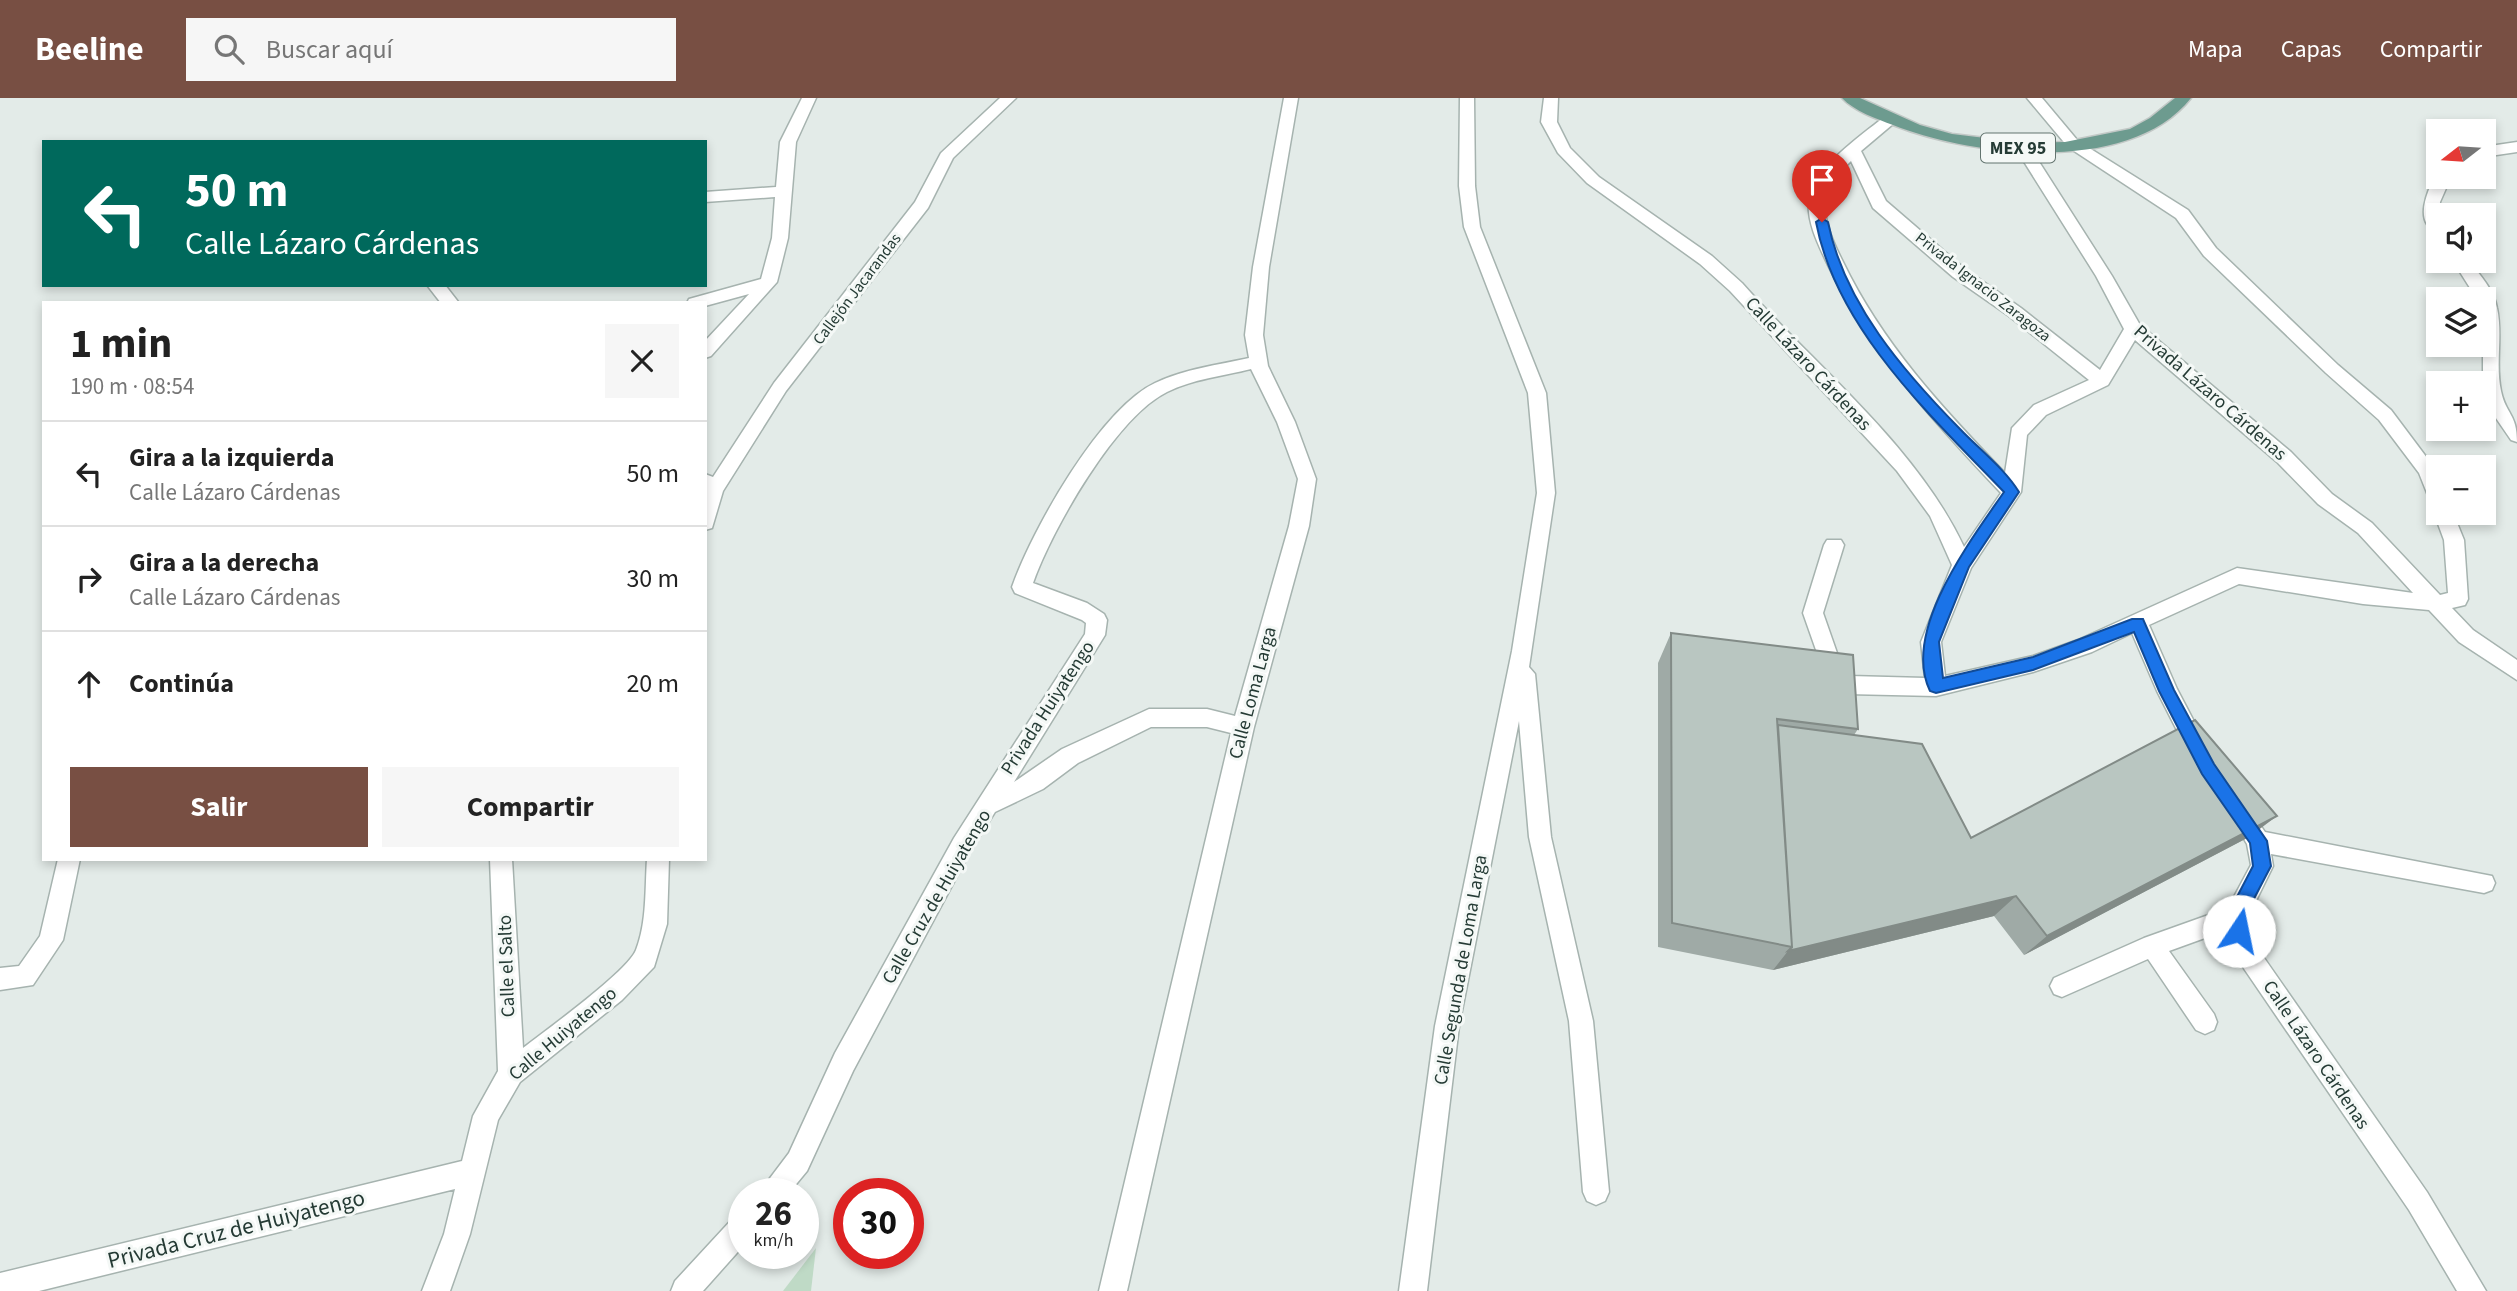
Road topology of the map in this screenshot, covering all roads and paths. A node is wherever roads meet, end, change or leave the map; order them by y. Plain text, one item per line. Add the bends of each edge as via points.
1 (809, 98) edge
2 (1009, 98) edge
3 (1291, 98) edge
4 (1467, 98) edge
5 (1551, 98) edge
6 (1849, 98) edge
7 (2034, 98) edge
8 (2184, 98) edge
9 (1888, 121) junction
10 (2073, 144) junction
11 (2517, 147) edge
12 (2024, 149) junction
13 (1853, 150) junction
14 (2496, 150) edge
15 (782, 192) junction
16 (707, 197) edge
17 (2470, 273) edge
18 (769, 282) junction
19 (437, 287) edge
20 (449, 301) edge
21 (702, 301) edge
22 (2133, 329) junction
23 (707, 350) edge
24 (1259, 366) junction
25 (2102, 381) junction
26 (2517, 435) edge
27 (2426, 470) edge
28 (709, 486) edge
29 (2012, 492) junction
30 (707, 504) edge
31 (2448, 525) edge
32 (1834, 545) dead end
33 (1962, 565) junction
34 (2438, 603) junction
35 (2138, 623) junction
36 (1522, 651) junction
37 (2517, 671) edge
38 (1936, 687) junction
39 (1243, 727) junction
40 (2208, 769) edge
41 (2223, 789) edge
42 (985, 806) junction
43 (2258, 841) junction
44 (69, 861) edge
45 (501, 861) edge
46 (658, 861) edge
47 (2484, 884) dead end
48 (2236, 916) junction
49 (2152, 946) junction
50 (0, 979) edge
51 (2062, 986) dead end
52 (2205, 1022) dead end
53 (511, 1073) junction
54 (471, 1172) junction
55 (784, 1178) edge
56 (1596, 1192) dead end
57 (728, 1243) edge
58 (0, 1287) edge
59 (436, 1291) edge
60 (685, 1291) edge
61 (1113, 1291) edge
62 (1413, 1291) edge
63 (2472, 1291) edge

1 - 15 street via 788,142
2 - 28 street, Callejón Jacarandas via 946,156 922,204
3 - 24 street, Calle Loma Larga via 1261,267 1254,335
4 - 36 street, Calle Segunda de Loma Larga via 1472,227 1537,393 1546,493
5 - 33 street, Calle Lázaro Cárdenas via 1549,122 1563,150 1592,180 1706,260 1736,287 1904,466 1938,513
6 - 9 main road, MEX 95
7 - 10 street
8 - 10 main road, MEX 95 via 2136,131
9 - 12 main road, MEX 95
9 - 13 street
10 - 12 main road, MEX 95
10 - 27 street via 2182,214 2210,253 2385,415
11 - 14 street
12 - 22 street, Privada Lázaro Cárdenas
13 - 25 street, Privada Ignacio Zaragoza via 1879,204 1959,273
13 - 29 street via 1825,181 1817,198 1827,246 1861,317 1915,391
15 - 16 street
15 - 18 street via 780,238
17 - 26 street via 2489,309 2491,388 2496,405
18 - 21 street
18 - 23 street
19 - 20 street
22 - 25 street
22 - 34 street, Privada Lázaro Cárdenas via 2284,457 2325,499 2365,528
24 - 39 street, Calle Loma Larga via 1307,479 1299,526
24 - 42 street, Privada Huiyatengo via 1252,363 1158,388 1107,434 1041,538 1022,587 1084,609 1097,620 1095,635
25 - 29 street via 2040,410 2018,433
28 - 30 street
29 - 33 street
31 - 34 street via 2454,540 2458,599
32 - 38 street via 1813,613 1835,678 1847,685
33 - 38 street via 1931,642
34 - 35 street via 2237,576
34 - 37 street, Privada Lázaro Cárdenas via 2466,636
35 - 38 street via 2033,664
35 - 40 street via 2166,691
36 - 56 street, Calle Segunda de Loma Larga via 1539,836 1581,1021
36 - 62 street, Calle Segunda de Loma Larga via 1447,1026
39 - 42 street, Calle Cruz de Huiyatengo via 1207,718 1149,718 1070,756 1035,782
39 - 61 street, Calle Loma Larga
41 - 43 street
42 - 55 street, Calle Cruz de Huiyatengo via 844,1062 798,1161
43 - 47 street
43 - 48 street via 2262,866
44 - 50 street via 51,940 25,977
45 - 53 street, Calle el Salto
46 - 53 street, Calle Huiyatengo via 654,924 646,959 613,992
48 - 49 street
48 - 63 street, Calle Lázaro Cárdenas via 2242,946 2418,1201
49 - 51 street
49 - 52 street
53 - 54 street, Calle Huiyatengo via 486,1116
54 - 58 street, Privada Cruz de Huiyatengo
54 - 59 street, Calle Huiyatengo via 457,1234
57 - 60 street

